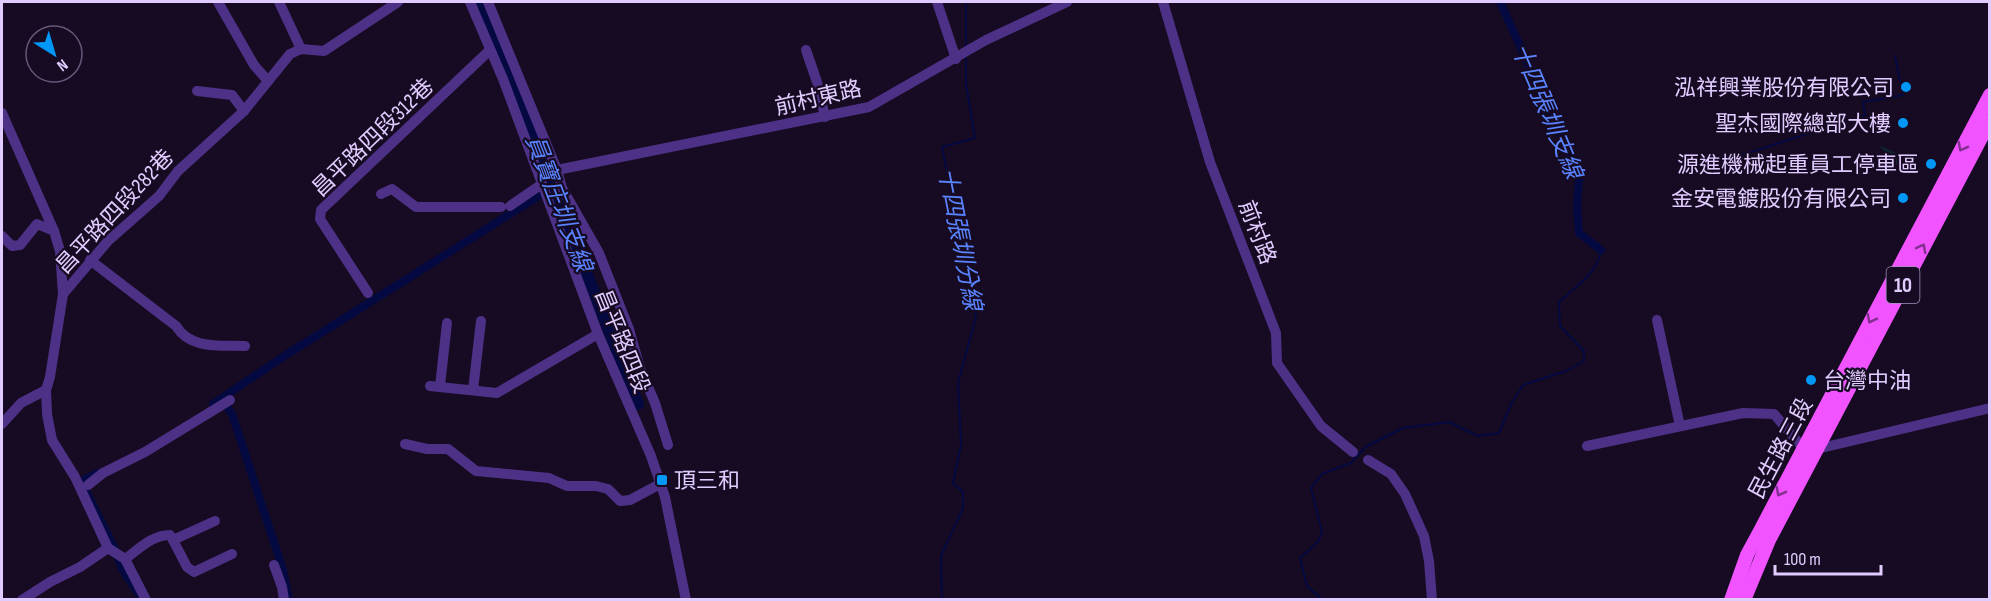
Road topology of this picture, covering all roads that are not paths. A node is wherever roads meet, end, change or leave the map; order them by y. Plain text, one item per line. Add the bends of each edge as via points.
1 (218, 2) edge
2 (279, 2) edge
3 (470, 2) edge
4 (488, 2) edge
5 (937, 2) edge
6 (1067, 2) edge
7 (1163, 2) edge
8 (391, 3) edge
9 (301, 49) junction
10 (490, 50) junction
11 (806, 50) dead end
12 (956, 59) junction
13 (267, 81) junction
14 (197, 91) dead end
15 (1989, 95) edge
16 (244, 111) junction
17 (2, 113) edge
18 (825, 117) junction
19 (1989, 121) edge
20 (557, 170) junction
21 (542, 184) junction
22 (381, 194) dead end
23 (54, 231) junction
24 (2, 236) edge
25 (90, 260) junction
26 (368, 293) dead end
27 (63, 294) junction
28 (1657, 320) dead end
29 (481, 321) dead end
30 (447, 323) dead end
31 (598, 334) junction
32 (245, 346) dead end
33 (46, 390) junction
34 (472, 390) junction
35 (230, 400) dead end
36 (1989, 408) edge
37 (2, 424) edge
38 (1680, 426) junction
39 (405, 444) dead end
40 (668, 445) dead end
41 (1587, 446) dead end
42 (1810, 448) junction
43 (1353, 452) dead end
44 (1368, 460) dead end
45 (660, 484) junction
46 (88, 485) dead end
47 (215, 521) dead end
48 (173, 540) junction
49 (116, 553) junction
50 (232, 554) dead end
51 (274, 565) dead end
52 (22, 600) edge
53 (146, 600) edge
54 (284, 600) edge
55 (686, 600) edge
56 (1432, 600) edge
57 (1731, 600) edge
58 (1744, 600) edge

1 - 13 street
2 - 9 street
3 - 10 street, 昌平路四段
4 - 20 street
5 - 12 street
6 - 12 street, 前村東路 via 986,40
7 - 43 street, 前村路 via 1210,162 1276,333 1277,363 1321,426
8 - 9 street via 324,51
9 - 13 street, 昌平路四段282巷 via 290,54
10 - 21 street, 昌平路四段
10 - 26 street, 昌平路四段312巷 via 321,210 320,219
11 - 18 street
12 - 18 street, 前村東路 via 869,107
13 - 16 street, 昌平路四段282巷
14 - 16 street via 232,95
15 -> 42 main road, 民生路三段 / 10
16 - 25 street, 昌平路四段282巷
17 - 23 street
18 - 20 street, 前村東路
42 -> 19 main road, 民生路三段 / 10
20 - 40 street via 562,188 598,253 629,329
21 - 22 street via 505,207 416,207 392,189
21 - 31 street, 昌平路四段
23 - 24 street via 37,224 20,245 12,246
23 - 27 street via 60,251
25 - 27 street, 昌平路四段282巷
25 - 32 street via 192,342
27 - 33 street, 昌平路四段282巷
28 - 38 street
29 - 34 street
30 - 34 street via 435,386
31 - 34 street via 497,393
31 - 45 street, 昌平路四段
33 - 37 street via 21,403
33 - 49 street, 昌平路四段282巷 via 52,440
35 - 46 street
36 - 42 street
38 - 41 street
38 - 42 street via 1743,412 1774,414
39 - 45 street via 448,449 476,471 501,471 549,478 567,486 608,489 620,501 630,501
42 -> 57 main road, 民生路三段 / 10 via 1748,555
42 - 58 main road, 民生路三段 / 10
44 - 56 street via 1391,474 1405,494 1424,536
45 - 55 street, 昌平路四段
47 - 48 street
48 - 49 street via 170,535 162,535
48 - 50 street via 187,567 194,572
49 - 52 street via 50,582
49 - 53 street, 昌平路四段282巷
51 - 54 street

